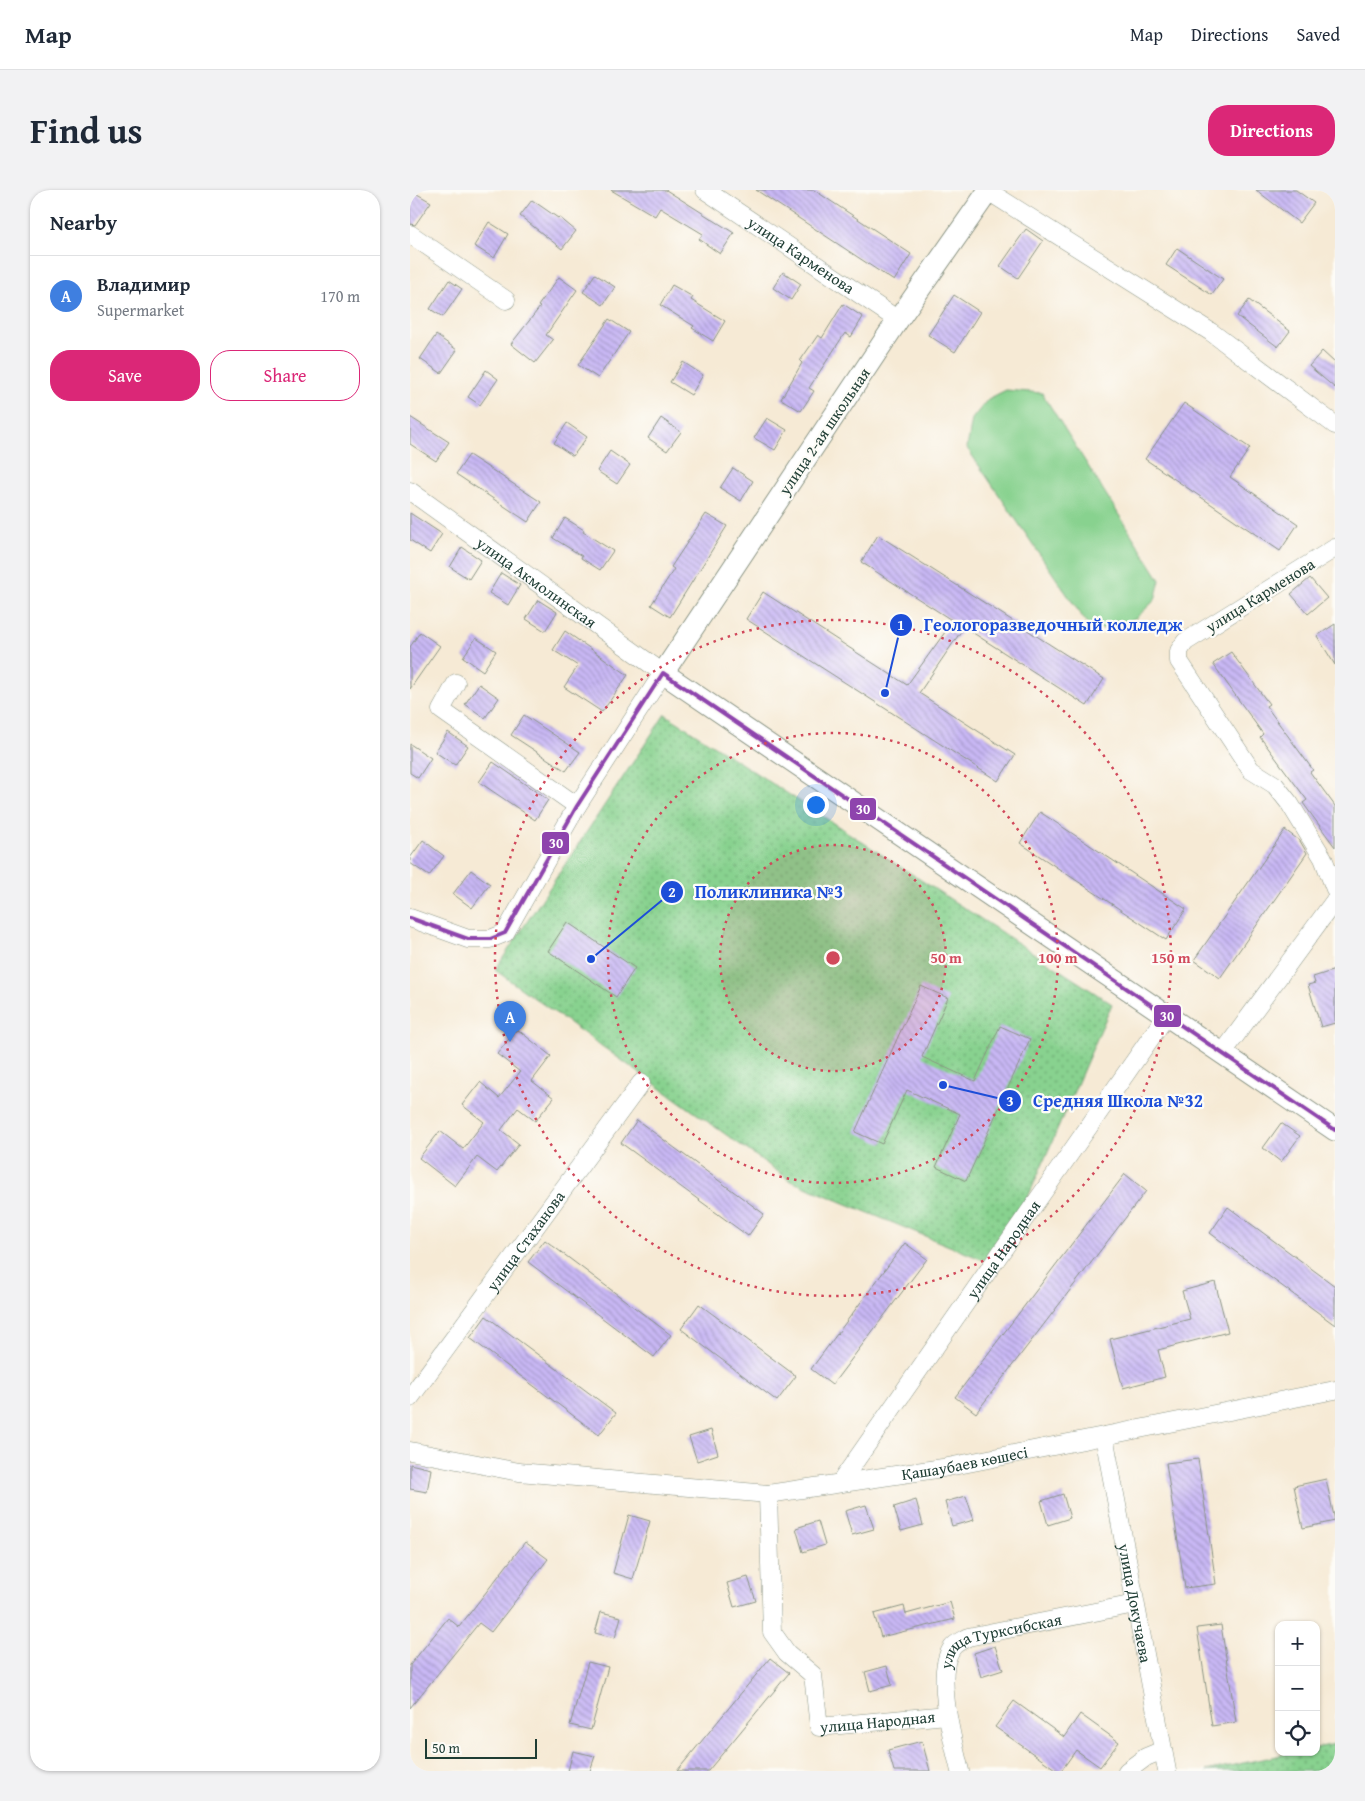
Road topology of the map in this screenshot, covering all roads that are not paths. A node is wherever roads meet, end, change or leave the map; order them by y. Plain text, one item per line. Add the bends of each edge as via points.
1 (705, 190) edge
2 (988, 190) edge
3 (410, 234) edge
4 (506, 300) dead end
5 (898, 320) junction
6 (1335, 425) edge
7 (410, 491) edge
8 (1335, 548) edge
9 (663, 673) junction
10 (456, 683) dead end
11 (577, 806) junction
12 (1335, 889) edge
13 (1335, 900) edge
14 (410, 918) edge
15 (1166, 1016) junction
16 (1222, 1054) junction
17 (640, 1084) dead end
18 (1335, 1130) edge
19 (1335, 1390) edge
20 (410, 1398) edge
21 (1104, 1436) junction
22 (410, 1451) edge
23 (840, 1483) junction
24 (768, 1494) junction
25 (1135, 1604) junction
26 (947, 1715) junction
27 (1163, 1750) junction
28 (960, 1771) edge
29 (1127, 1771) edge
30 (1167, 1771) edge

1 - 5 street, улица Карменова
2 - 5 street, улица 2-ая школьная
2 - 6 street via 1211,332
3 - 4 street
5 - 9 street, улица 2-ая школьная
7 - 9 street, улица Акмолинская
8 - 12 street, улица Карменова via 1185,642 1179,651 1179,661 1251,770 1275,785 1290,804 1323,858
9 - 11 street
9 - 15 street
10 - 11 street via 441,710
11 - 14 street via 505,933 490,939 468,939
13 - 16 street
15 - 16 street
15 - 23 street, улица Народная
16 - 18 street
17 - 20 street, улица Стаханова
19 - 21 street, Қашаубаев көшесі
21 - 23 street, Қашаубаев көшесі via 943,1468
21 - 25 street, улица Докучаева
22 - 24 street, Қашаубаев көшесі via 519,1472
23 - 24 street, Қашаубаев көшесі
24 - 26 street, улица Народная via 772,1632 787,1653 813,1675 819,1727
25 - 26 street, улица Турксибская via 968,1637 953,1647 945,1663
25 - 27 street, улица Докучаева
26 - 28 street, улица Турксибская
27 - 29 street
27 - 30 street, улица Докучаева

